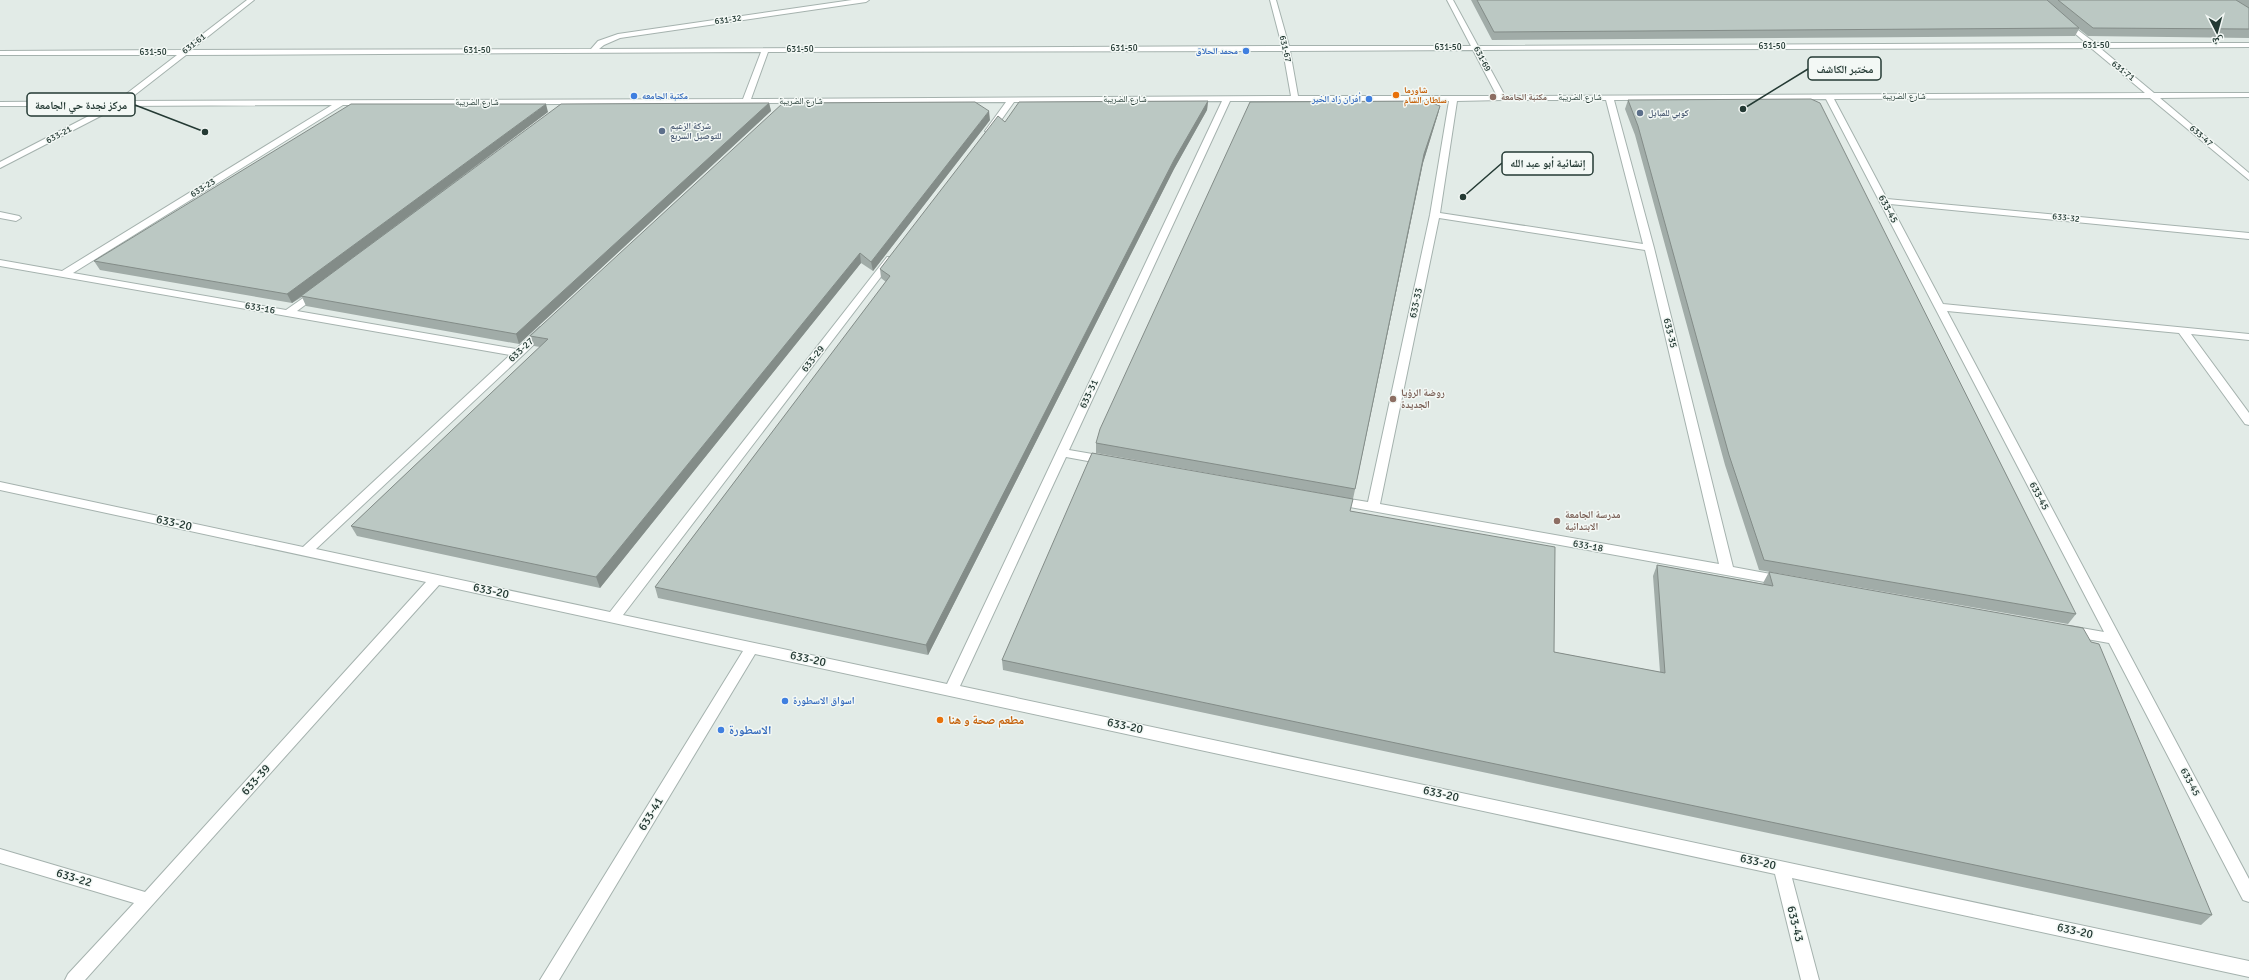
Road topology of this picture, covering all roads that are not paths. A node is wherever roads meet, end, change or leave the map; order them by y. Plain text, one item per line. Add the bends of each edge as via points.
1 (251, 0) edge
2 (866, 0) edge
3 (1273, 0) edge
4 (1450, 0) edge
5 (2062, 20) edge
6 (2249, 44) edge
7 (2090, 46) junction
8 (1475, 47) junction
9 (1286, 48) junction
10 (766, 49) junction
11 (594, 50) junction
12 (185, 52) junction
13 (0, 53) edge
14 (2153, 95) junction
15 (2249, 95) edge
16 (1829, 96) junction
17 (1609, 97) junction
18 (1453, 98) junction
19 (1502, 98) junction
20 (1227, 99) junction
21 (1295, 99) junction
22 (1012, 100) junction
23 (746, 101) junction
24 (789, 101) junction
25 (570, 102) junction
26 (342, 103) junction
27 (0, 104) edge
28 (118, 104) junction
29 (557, 111) edge
30 (778, 112) edge
31 (983, 138) edge
32 (0, 165) edge
33 (2249, 177) edge
34 (1884, 200) junction
35 (0, 215) edge
36 (1434, 215) junction
37 (16, 218) dead end
38 (2249, 236) edge
39 (1649, 248) junction
40 (896, 251) edge
41 (0, 263) edge
42 (64, 274) junction
43 (325, 285) edge
44 (1940, 307) junction
45 (288, 313) junction
46 (554, 320) edge
47 (2182, 330) junction
48 (2249, 337) edge
49 (519, 353) junction
50 (2249, 420) edge
51 (1062, 453) junction
52 (1116, 463) edge
53 (0, 486) edge
54 (1326, 499) edge
55 (1373, 508) junction
56 (306, 551) junction
57 (1727, 570) junction
58 (437, 579) junction
59 (1796, 582) edge
60 (614, 617) junction
61 (2060, 629) edge
62 (2114, 639) junction
63 (752, 647) junction
64 (952, 689) junction
65 (0, 856) edge
66 (1781, 867) junction
67 (2249, 895) edge
68 (148, 900) junction
69 (2249, 969) edge
70 (74, 980) edge
71 (549, 980) edge
72 (1810, 980) edge

1 - 12 street, 631-61
2 - 11 street, 631-32 via 618,36 601,43
3 - 9 street, 631-67
4 - 8 street, 631-69
5 - 7 street, 631-71
6 - 7 street, 631-50
7 - 8 street, 631-50
7 - 14 street, 631-71
8 - 9 street, 631-50
8 - 19 street, 631-69
9 - 10 street, 631-50
9 - 21 street, 631-67
10 - 11 street, 631-50
10 - 23 street
11 - 12 street, 631-50
12 - 13 street, 631-50
12 - 28 street, 631-61
14 - 15 street, شارع الضريبة
14 - 16 street, شارع الضريبة
14 - 33 street, 633-47
16 - 17 street, شارع الضريبة
16 - 34 street, 633-45
17 - 19 street, شارع الضريبة
17 - 39 street, 633-35
18 - 19 street, شارع الضريبة
18 - 21 street, شارع الضريبة
18 - 36 street, 633-33
20 - 21 street, شارع الضريبة
20 - 22 street, شارع الضريبة
20 - 51 street, 633-31
22 - 24 street, شارع الضريبة
22 - 31 street
23 - 24 street, شارع الضريبة
23 - 25 street, شارع الضريبة
24 - 30 street
25 - 26 street, شارع الضريبة
25 - 29 street
26 - 28 street, شارع الضريبة
26 - 42 street, 633-23
27 - 28 street, شارع الضريبة
28 - 32 street, 633-21
34 - 38 street, 633-32
34 - 44 street, 633-45
35 - 37 street
36 - 39 street
36 - 55 street, 633-33
39 - 57 street, 633-35
40 - 60 street, 633-29
41 - 42 street, 633-16
42 - 45 street, 633-16
43 - 45 street
44 - 47 street
44 - 62 street, 633-45
45 - 49 street, 633-16
46 - 49 street, 633-27
47 - 48 street
47 - 50 street
49 - 56 street, 633-27
51 - 52 street
51 - 64 street, 633-31
53 - 56 street, 633-20
54 - 55 street, 633-18
55 - 57 street, 633-18
56 - 58 street, 633-20
57 - 59 street, 633-18
58 - 60 street, 633-20
58 - 68 street, 633-39
60 - 63 street, 633-20
61 - 62 street
62 - 67 street, 633-45
63 - 64 street, 633-20
63 - 71 street, 633-41
64 - 66 street, 633-20
65 - 68 street, 633-22
66 - 69 street, 633-20
66 - 72 street, 633-43
68 - 70 street, 633-39

